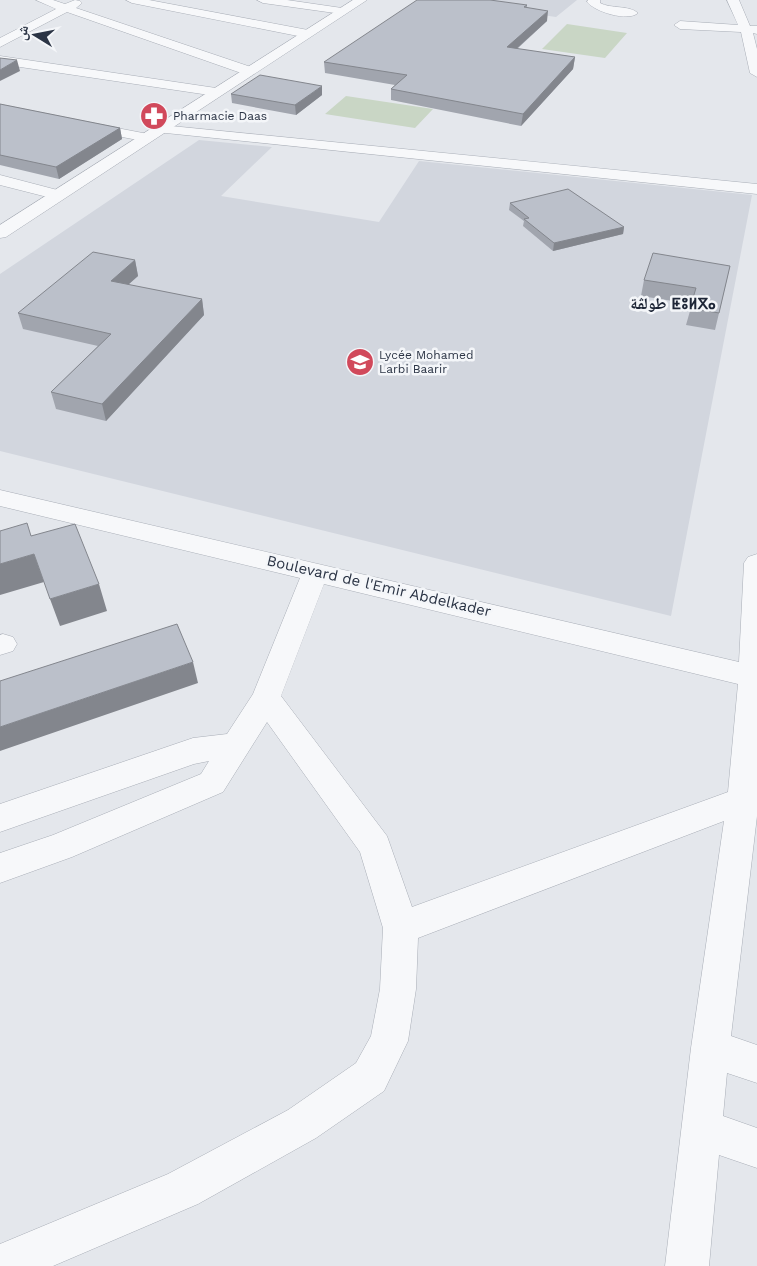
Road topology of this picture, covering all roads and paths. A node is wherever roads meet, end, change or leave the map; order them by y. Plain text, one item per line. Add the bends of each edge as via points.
1 (42, 0) edge
2 (82, 0) edge
3 (132, 0) edge
4 (263, 0) edge
5 (361, 0) edge
6 (594, 0) edge
7 (733, 0) edge
8 (65, 9) junction
9 (342, 11) junction
10 (632, 13) dead end
11 (680, 25) dead end
12 (752, 30) edge
13 (308, 34) junction
14 (3, 39) edge
15 (0, 60) edge
16 (249, 70) junction
17 (757, 73) edge
18 (216, 92) junction
19 (74, 124) edge
20 (155, 134) junction
21 (0, 180) edge
22 (757, 189) edge
23 (59, 194) junction
24 (0, 233) edge
25 (0, 498) edge
26 (757, 563) edge
27 (316, 571) junction
28 (755, 676) edge
29 (266, 698) junction
30 (236, 745) junction
31 (193, 751) junction
32 (212, 783) junction
33 (744, 800) junction
34 (0, 818) edge
35 (0, 868) edge
36 (401, 928) junction
37 (710, 1048) junction
38 (757, 1064) edge
39 (701, 1129) junction
40 (757, 1148) edge
41 (1, 1266) edge
42 (687, 1266) edge

1 - 8 street
2 - 8 street
3 - 13 street
4 - 9 street
5 - 9 street
6 - 10 street via 595,5 602,8
7 - 12 street
8 - 14 street
8 - 16 street
9 - 13 street
11 - 12 street
12 - 17 street
13 - 16 street
15 - 18 street
16 - 18 street
18 - 20 street
19 - 20 street
20 - 22 street
20 - 23 street
21 - 23 street
23 - 24 street
25 - 27 street, Boulevard de l'Emir Abdelkader
26 - 28 street
27 - 28 street, Boulevard de l'Emir Abdelkader
27 - 29 street
28 - 33 street
29 - 30 street
29 - 36 street via 375,846
30 - 31 street
30 - 32 street
31 - 32 street
31 - 34 street
32 - 35 street via 60,847
33 - 36 street
33 - 37 street
36 - 41 street via 398,989 389,1041 370,1077 302,1124 183,1189
37 - 38 street
37 - 39 street
39 - 40 street
39 - 42 street

